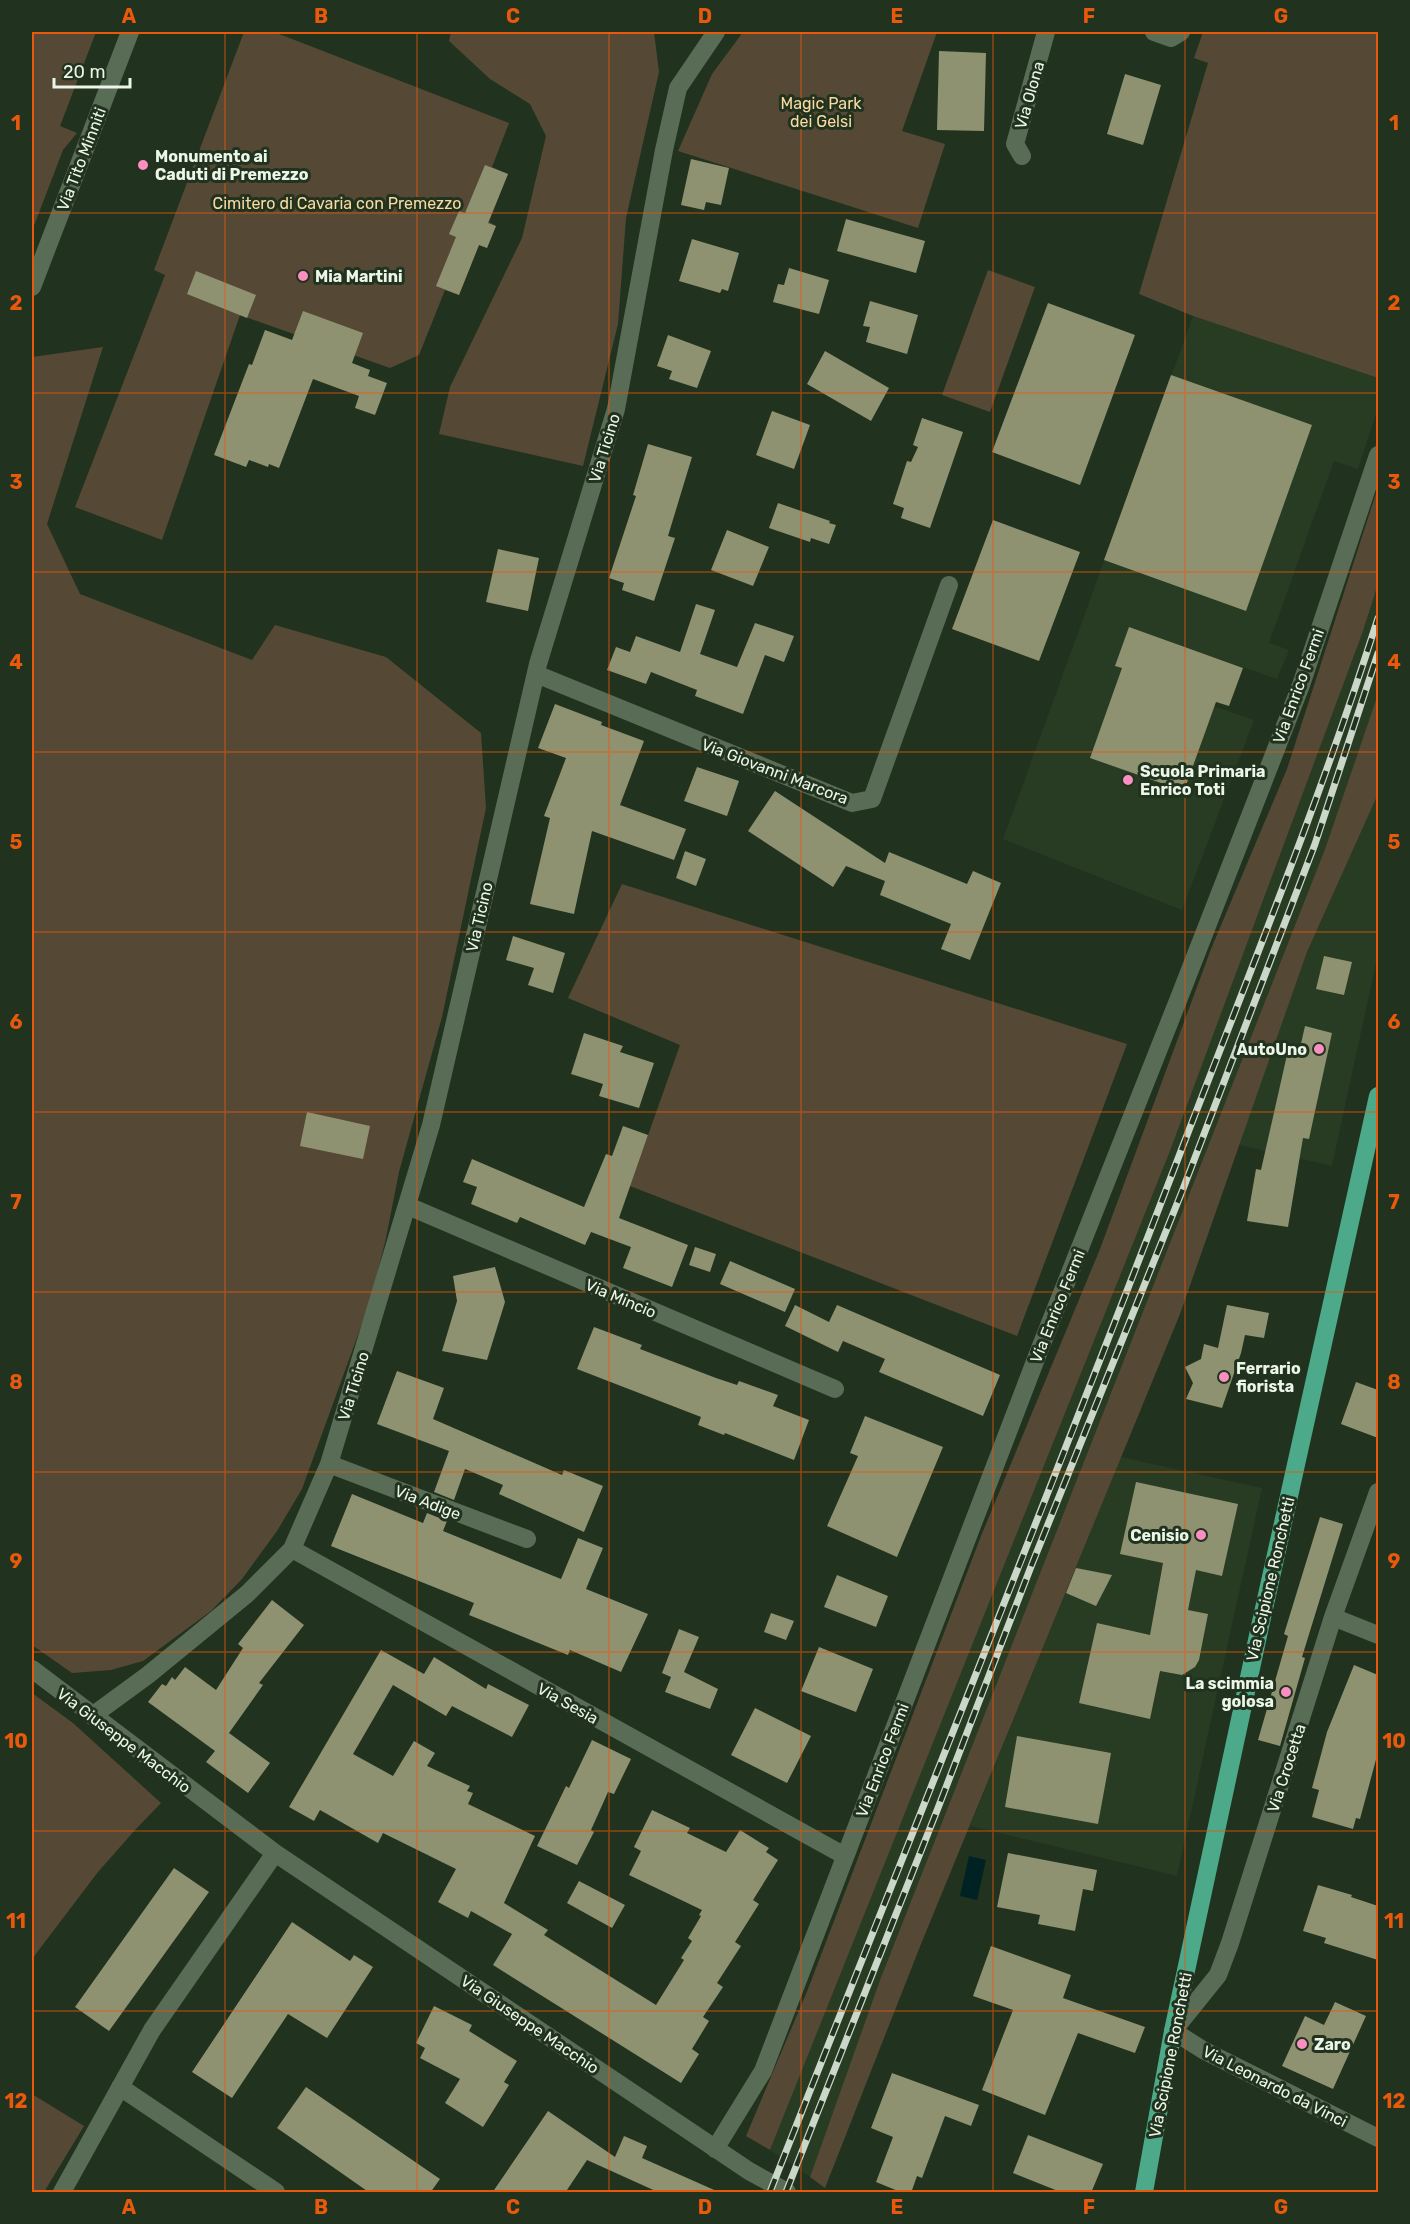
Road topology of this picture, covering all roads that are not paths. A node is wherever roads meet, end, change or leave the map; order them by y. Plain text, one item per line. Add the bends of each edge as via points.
1 (130, 32) edge
2 (716, 32) edge
3 (1046, 32) edge
4 (1154, 32) edge
5 (1181, 32) edge
6 (1022, 156) dead end
7 (32, 287) edge
8 (1378, 455) edge
9 (949, 585) dead end
10 (536, 674) junction
11 (1378, 1096) edge
12 (408, 1206) junction
13 (835, 1389) dead end
14 (329, 1464) junction
15 (1378, 1492) edge
16 (527, 1539) dead end
17 (292, 1549) junction
18 (1333, 1617) junction
19 (1378, 1635) edge
20 (32, 1669) edge
21 (92, 1716) junction
22 (274, 1853) junction
23 (845, 1856) junction
24 (1173, 2031) junction
25 (120, 2087) junction
26 (1378, 2138) edge
27 (715, 2149) junction
28 (1149, 2170) junction
29 (62, 2193) edge
30 (276, 2193) edge
31 (787, 2193) edge
32 (1144, 2193) edge
33 (1149, 2193) edge

1 - 7 street, Via Tito Minniti
2 - 10 street, Via Ticino via 678,88 616,408
3 - 6 street, Via Olona via 1015,144
4 - 5 street via 1171,38
8 - 23 street, Via Enrico Fermi via 1301,685 1035,1359
9 - 10 street, Via Giovanni Marcora via 872,799 852,803
10 - 12 street, Via Ticino via 431,1125
11 - 24 main road, Via Scipione Ronchetti
12 - 13 street, Via Mincio
12 - 14 street, Via Ticino
14 - 16 street, Via Adige
14 - 17 street, Via Ticino
15 - 18 street, Via Crocetta
17 - 21 street, Via Ticino via 247,1594
17 - 23 street, Via Sesia
18 - 19 street
18 - 24 street, Via Crocetta via 1218,1975
20 - 21 street, Via Giuseppe Macchio
21 - 22 street, Via Giuseppe Macchio
22 - 25 street via 152,2030
22 - 27 street, Via Giuseppe Macchio
23 - 27 street, Via Enrico Fermi via 763,2071
24 - 26 street, Via Leonardo da Vinci
24 - 28 main road, Via Scipione Ronchetti
25 - 29 street
25 - 30 street
27 - 31 street, Via Giuseppe Macchio
28 - 32 main road, Via Scipione Ronchetti
28 - 33 main road, Via Scipione Ronchetti

